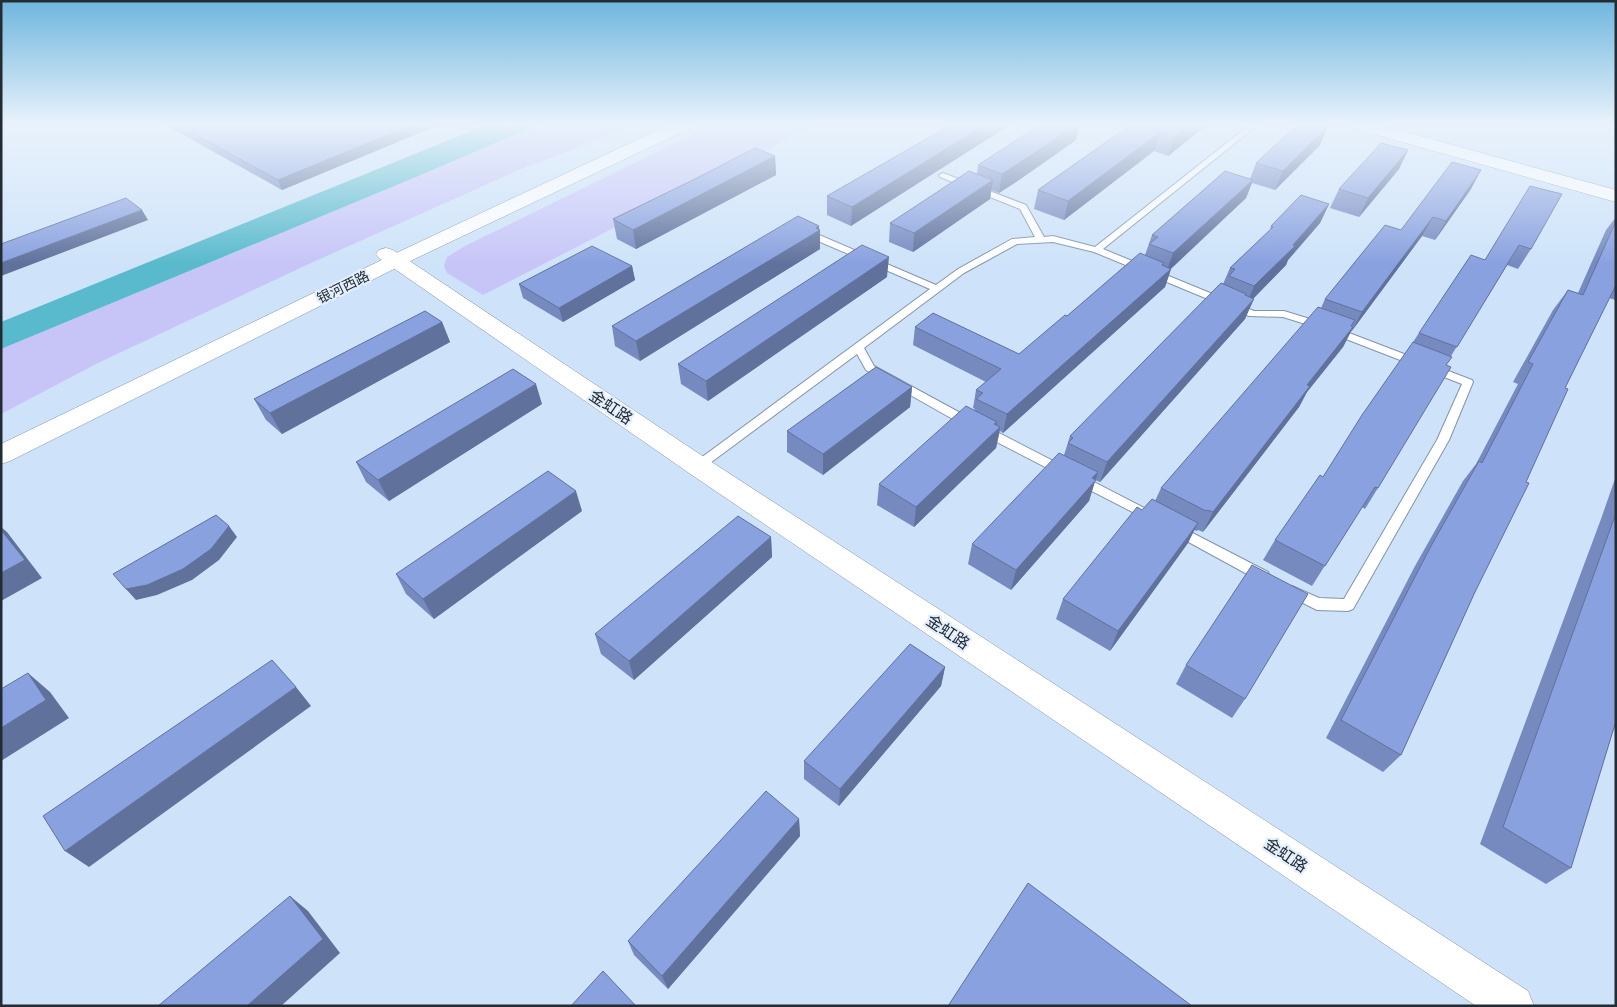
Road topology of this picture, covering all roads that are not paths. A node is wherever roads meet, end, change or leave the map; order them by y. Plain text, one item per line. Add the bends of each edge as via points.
1 (573, 170) edge
2 (583, 170) edge
3 (1197, 170) edge
4 (1523, 170) edge
5 (1566, 170) edge
6 (943, 175) edge
7 (1616, 184) edge
8 (1616, 196) edge
9 (807, 233) edge
10 (1041, 240) junction
11 (1097, 250) junction
12 (391, 257) junction
13 (937, 289) junction
14 (858, 347) junction
15 (1, 444) edge
16 (1, 455) edge
17 (698, 466) junction
18 (1513, 1006) edge

1 - 12 main road, 银河西路
2 - 12 main road, 银河西路
3 - 11 lane
4 - 8 main road
5 - 7 main road
6 - 10 lane via 1023,206
9 - 13 lane
10 - 11 lane via 1053,239
10 - 13 lane via 1015,241 961,271
11 - 14 lane via 1253,314 1284,314 1319,325 1468,382 1443,440 1348,605 1317,604 962,419 870,368
12 - 15 main road, 银河西路
12 - 16 main road, 银河西路
12 - 17 main road, 金虹路
13 - 14 lane
14 - 17 lane
17 - 18 main road, 金虹路

